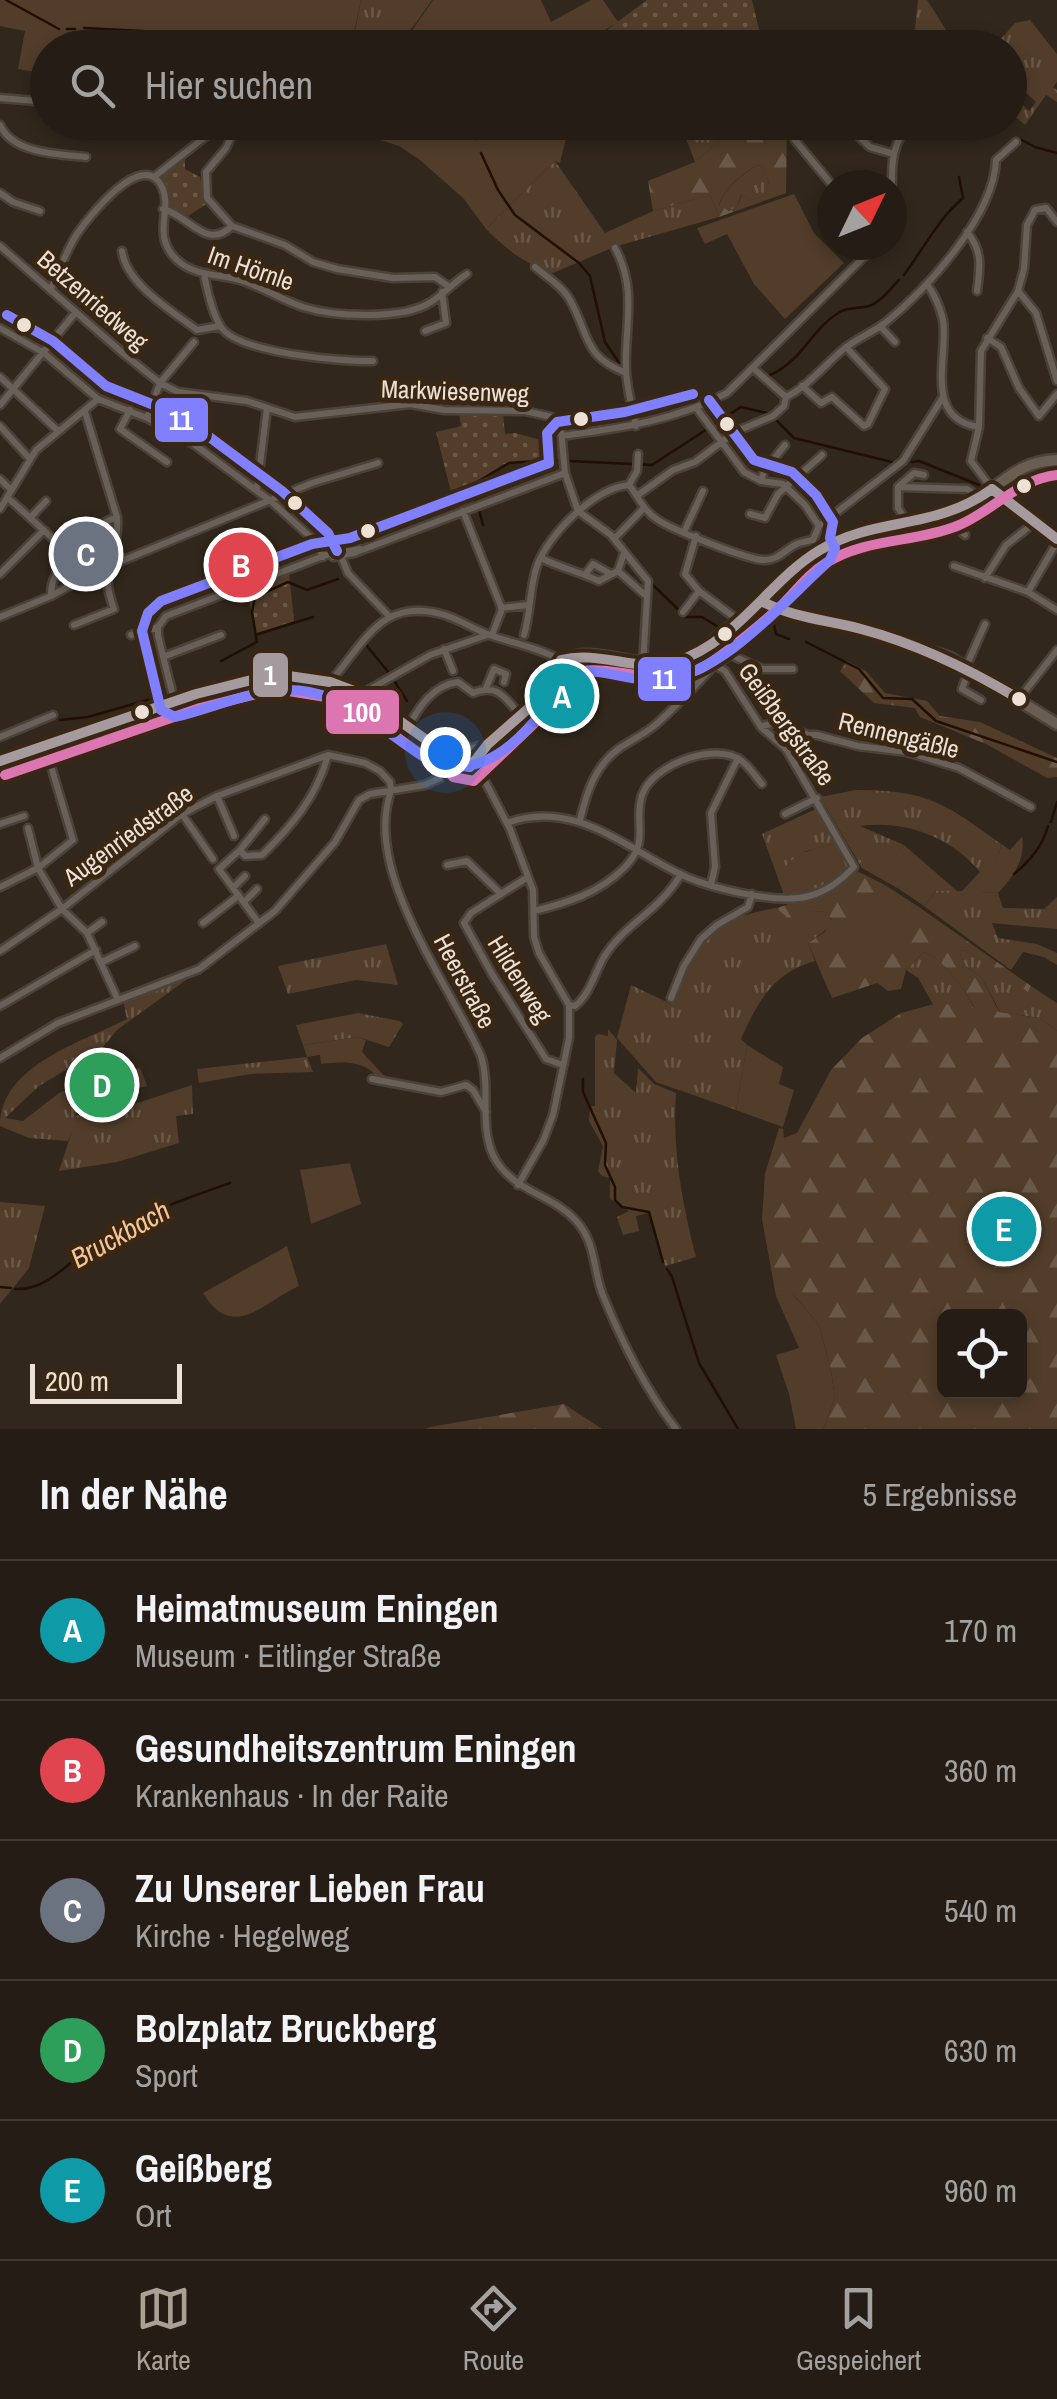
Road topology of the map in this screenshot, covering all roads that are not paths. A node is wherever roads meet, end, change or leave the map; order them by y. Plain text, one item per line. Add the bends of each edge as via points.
1 (0, 98) edge
2 (30, 100) edge
3 (0, 124) edge
4 (201, 140) edge
5 (230, 140) edge
6 (795, 140) dead end
7 (862, 140) edge
8 (898, 140) edge
9 (1016, 142) dead end
10 (894, 154) junction
11 (86, 157) dead end
12 (820, 170) edge
13 (893, 170) edge
14 (154, 177) junction
15 (0, 192) edge
16 (40, 210) dead end
17 (163, 210) junction
18 (1057, 222) edge
19 (232, 226) junction
20 (967, 232) junction
21 (0, 246) edge
22 (615, 248) dead end
23 (122, 252) dead end
24 (860, 260) edge
25 (535, 268) dead end
26 (204, 274) junction
27 (466, 274) dead end
28 (927, 284) junction
29 (50, 290) junction
30 (445, 290) junction
31 (977, 291) dead end
32 (1018, 291) junction
33 (75, 313) junction
34 (220, 326) junction
35 (880, 326) junction
36 (0, 328) edge
37 (426, 331) dead end
38 (986, 338) junction
39 (194, 342) dead end
40 (895, 342) dead end
41 (846, 347) junction
42 (44, 353) junction
43 (373, 361) dead end
44 (754, 369) junction
45 (626, 373) junction
46 (0, 377) edge
47 (1057, 382) edge
48 (160, 383) junction
49 (802, 386) junction
50 (14, 389) junction
51 (1057, 394) edge
52 (786, 397) junction
53 (942, 397) junction
54 (98, 399) junction
55 (0, 405) edge
56 (267, 408) junction
57 (697, 409) junction
58 (130, 410) junction
59 (85, 412) junction
60 (147, 418) junction
61 (0, 426) edge
62 (636, 426) junction
63 (980, 427) junction
64 (58, 430) junction
65 (3, 436) edge
66 (562, 436) junction
67 (721, 442) junction
68 (785, 446) dead end
69 (638, 454) dead end
70 (822, 455) dead end
71 (29, 458) junction
72 (1057, 460) edge
73 (168, 462) dead end
74 (378, 463) dead end
75 (565, 465) junction
76 (924, 475) dead end
77 (0, 479) edge
78 (761, 481) junction
79 (630, 485) junction
80 (898, 487) junction
81 (788, 488) junction
82 (257, 489) junction
83 (992, 489) junction
84 (703, 491) dead end
85 (9, 494) junction
86 (638, 494) junction
87 (980, 498) junction
88 (46, 501) dead end
89 (272, 502) junction
90 (644, 508) junction
91 (0, 509) edge
92 (578, 510) junction
93 (462, 511) junction
94 (750, 514) dead end
95 (945, 515) junction
96 (118, 517) junction
97 (30, 518) junction
98 (907, 522) junction
99 (1034, 523) junction
100 (820, 526) junction
101 (43, 531) junction
102 (684, 532) junction
103 (965, 534) dead end
104 (696, 536) junction
105 (614, 539) junction
106 (1057, 540) edge
107 (816, 544) junction
108 (70, 554) junction
109 (624, 554) junction
110 (340, 555) junction
111 (321, 557) junction
112 (541, 558) junction
113 (109, 566) junction
114 (954, 566) dead end
115 (615, 572) junction
116 (0, 574) edge
117 (585, 574) junction
118 (985, 578) junction
119 (700, 592) junction
120 (1028, 592) junction
121 (644, 594) junction
122 (51, 596) junction
123 (763, 602) junction
124 (528, 605) junction
125 (502, 608) junction
126 (1057, 610) edge
127 (683, 612) dead end
128 (388, 615) junction
129 (0, 617) edge
130 (738, 620) junction
131 (74, 624) dead end
132 (985, 624) dead end
133 (158, 627) junction
134 (131, 635) dead end
135 (221, 635) dead end
136 (490, 635) junction
137 (524, 635) dead end
138 (704, 648) junction
139 (444, 649) junction
140 (1057, 650) edge
141 (163, 657) junction
142 (714, 664) junction
143 (557, 665) junction
144 (643, 666) junction
145 (968, 668) junction
146 (792, 669) dead end
147 (453, 671) dead end
148 (330, 682) junction
149 (504, 682) dead end
150 (486, 688) junction
151 (362, 694) junction
152 (1019, 699) junction
153 (981, 700) dead end
154 (174, 702) junction
155 (53, 715) dead end
156 (521, 716) junction
157 (1057, 724) edge
158 (408, 727) junction
159 (761, 727) junction
160 (808, 735) junction
161 (0, 736) edge
162 (44, 746) junction
163 (786, 749) junction
164 (328, 756) junction
165 (738, 758) junction
166 (0, 761) edge
167 (465, 761) junction
168 (762, 784) dead end
169 (391, 791) junction
170 (217, 796) junction
171 (816, 798) junction
172 (1031, 807) dead end
173 (182, 814) junction
174 (785, 814) dead end
175 (24, 816) dead end
176 (265, 819) dead end
177 (580, 820) junction
178 (0, 824) edge
179 (508, 826) junction
180 (28, 828) dead end
181 (234, 836) dead end
182 (637, 848) junction
183 (240, 850) junction
184 (213, 859) dead end
185 (446, 866) dead end
186 (38, 868) junction
187 (681, 874) junction
188 (244, 876) dead end
189 (528, 876) junction
190 (711, 884) junction
191 (0, 887) edge
192 (233, 888) junction
193 (257, 889) dead end
194 (501, 894) junction
195 (752, 894) junction
196 (241, 899) junction
197 (62, 909) junction
198 (534, 910) junction
199 (102, 922) dead end
200 (258, 922) junction
201 (203, 923) dead end
202 (87, 933) junction
203 (135, 946) dead end
204 (96, 950) junction
205 (0, 952) edge
206 (102, 962) junction
207 (670, 998) dead end
208 (118, 1000) junction
209 (0, 1006) edge
210 (570, 1006) junction
211 (0, 1058) edge
212 (562, 1065) junction
213 (372, 1080) dead end
214 (487, 1113) junction
215 (518, 1185) junction
216 (676, 1429) edge

1 - 2 street
3 - 11 street via 18,144
4 - 14 street
5 - 19 street via 206,172 208,198
6 - 12 street
7 - 10 street
8 - 10 street
9 - 20 street via 996,160 995,179
10 - 13 street
14 - 17 street, Im Hörnle via 164,193
14 - 29 street via 134,178 98,207
15 - 16 street
17 - 19 street via 206,236
17 - 26 street, Im Hörnle via 165,244 182,264
18 - 32 street via 1052,211 1035,210
19 - 30 street via 313,262 393,278 435,277
20 - 28 street
20 - 31 street via 979,255
21 - 29 street, Betzenriedweg
22 - 45 street via 629,293
23 - 34 street via 128,271 197,330
24 - 44 street
25 - 45 street via 569,297 598,360
26 - 30 street, Im Hörnle via 240,280 304,307 385,315 410,311
26 - 34 street
27 - 30 street, Im Hörnle
28 - 35 street
28 - 53 street via 943,322
29 - 33 street, Betzenriedweg
30 - 37 street via 446,323
32 - 38 street
32 - 47 street via 1036,313
33 - 42 street
33 - 48 street, Betzenriedweg
34 - 43 street via 282,352
35 - 40 street
35 - 41 street
36 - 42 street
38 - 51 street via 1001,347 1039,416
38 - 63 street via 978,363
39 - 48 street
41 - 49 street
41 - 49 street via 885,389 868,424 858,424 832,397 817,402
42 - 50 street
42 - 54 street
44 - 52 street
44 - 57 street
45 - 62 street
46 - 50 street
48 - 56 street, Markwiesenweg
48 - 60 street
49 - 52 street
50 - 55 street
50 - 64 street
52 - 67 street via 773,416
53 - 63 street via 956,416
53 - 100 street via 904,461
54 - 58 street
54 - 59 street
56 - 66 street, Markwiesenweg via 301,417 410,404 525,411 555,419
56 - 82 street
57 - 62 street
57 - 67 street
58 - 60 street
58 - 73 street via 120,429
59 - 64 street
59 - 96 street
60 - 82 street
61 - 65 street
62 - 66 street
63 - 83 street via 970,461
64 - 71 street
65 - 71 street
66 - 75 street
67 - 78 street via 744,472
67 - 86 street
68 - 78 street
69 - 79 street
70 - 81 street
71 - 85 street
72 - 83 main road via 1018,468
74 - 89 street
75 - 92 street
75 - 93 street
76 - 80 street via 914,473
77 - 85 street
78 - 81 street
79 - 86 street
79 - 92 street
80 - 87 street via 967,489
80 - 98 street via 898,508
81 - 94 street via 764,518
81 - 100 street
82 - 89 street
83 - 87 main road
83 - 99 street
84 - 102 street
85 - 91 street
85 - 97 street
86 - 90 street
87 - 95 main road
88 - 97 street
89 - 111 street
89 - 113 street
90 - 102 street
90 - 105 street
92 - 105 street
92 - 112 street
93 - 110 street
93 - 125 street
95 - 98 main road
95 - 103 street
96 - 108 street via 96,526
96 - 113 street
97 - 101 street
98 - 107 main road
99 - 106 street
99 - 118 street via 1006,545
100 - 107 street
101 - 108 street
101 - 116 street
102 - 104 street
104 - 107 street via 764,561 798,543
104 - 119 street via 685,574
105 - 109 street
106 - 120 street
107 - 123 main road
108 - 122 street
109 - 115 street
109 - 121 street via 648,581
110 - 111 street
110 - 128 street
111 - 133 street via 173,612
112 - 117 street
112 - 124 street
113 - 122 street
113 - 131 street via 105,578 114,609
114 - 118 street
115 - 117 street via 599,580
115 - 117 street via 593,564
115 - 121 street
118 - 120 street
119 - 127 street
119 - 130 street
120 - 126 street
121 - 144 street
122 - 129 street
123 - 130 main road
123 - 145 main road via 892,637
124 - 125 street
124 - 137 street
125 - 136 street
128 - 136 street via 423,610
128 - 148 street
130 - 138 main road
132 - 145 street
133 - 134 street
133 - 141 street
135 - 141 street
136 - 139 street
136 - 143 street via 547,654
138 - 142 street, Geißbergstraße
138 - 144 main road via 669,664
139 - 147 street
139 - 151 street
140 - 152 street
141 - 154 street
142 - 146 street via 731,655 762,669
142 - 159 street, Geißbergstraße
142 - 177 street via 665,716 598,770
143 - 144 main road via 595,654
143 - 156 main road
145 - 152 main road
145 - 153 street via 962,688
148 - 151 main road
148 - 154 main road via 276,674
149 - 150 street via 506,674 494,669
150 - 156 street via 502,692
150 - 158 street via 473,693 449,683 427,697
151 - 158 main road
152 - 157 main road
154 - 162 main road
155 - 161 street
156 - 167 main road
158 - 167 main road
159 - 160 street, Rennengäßle via 779,722
159 - 163 street, Geißbergstraße
160 - 163 street, Rennengäßle
160 - 172 street, Rennengäßle via 935,760
162 - 166 main road
162 - 186 street via 73,840
163 - 171 street, Geißbergstraße
164 - 169 street via 380,771
164 - 170 street, Augenriedstraße
164 - 183 street via 305,808 283,836 262,855
165 - 168 street
165 - 182 street via 701,756 653,779 642,795
165 - 190 street via 711,813
167 - 169 street via 425,785
167 - 179 street
169 - 200 street via 359,800 335,842
169 - 214 street, Heerstraße via 386,824 399,892 481,1056
170 - 173 street, Augenriedstraße
170 - 181 street
171 - 174 street
171 - 195 street, Geißbergstraße via 854,867 814,895
173 - 184 street
173 - 197 street, Augenriedstraße
175 - 178 street
176 - 183 street
177 - 179 street
177 - 182 street
179 - 189 street
180 - 186 street
182 - 187 street
182 - 198 street via 626,866 587,894
183 - 192 street via 219,869
185 - 194 street via 467,861
186 - 191 street
186 - 197 street
187 - 190 street
187 - 210 street via 667,898 620,935 584,998
188 - 192 street
189 - 194 street, Hildenweg
189 - 198 street
190 - 195 street
192 - 196 street
193 - 196 street
194 - 212 street, Hildenweg via 465,918 465,926 544,1055
195 - 207 street via 748,907 692,952
196 - 200 street
196 - 201 street
197 - 202 street
197 - 205 street, Augenriedstraße
198 - 210 street via 539,952
199 - 202 street
200 - 208 street via 199,969
202 - 204 street
203 - 206 street
204 - 206 street
204 - 209 street
206 - 208 street
208 - 211 street via 58,1023
210 - 212 street
212 - 215 street via 549,1128
213 - 214 street via 440,1092 466,1085
214 - 215 street, Heerstraße via 492,1152
215 - 216 street via 561,1206 582,1227 624,1340

